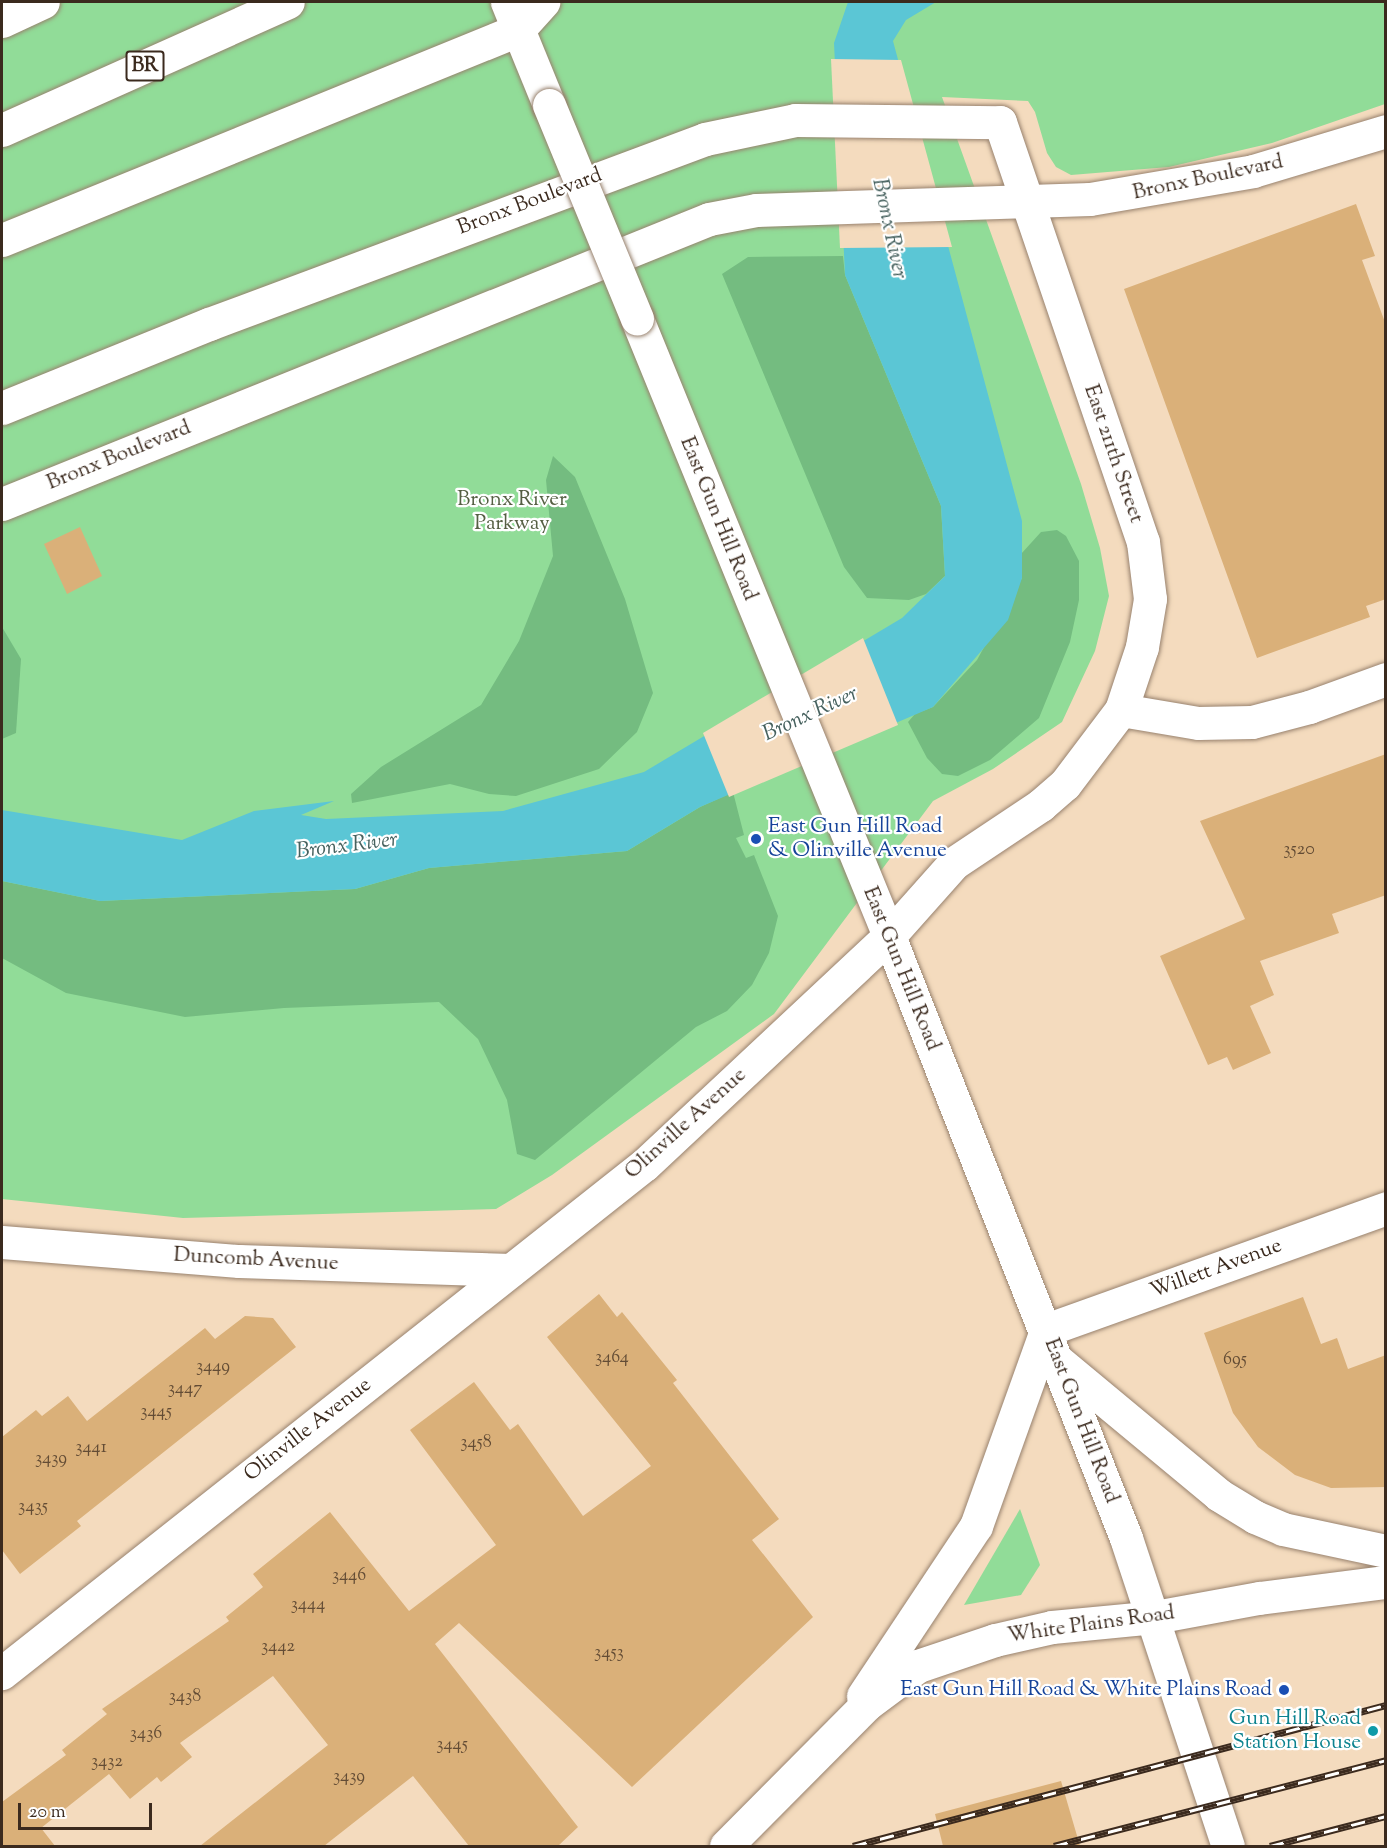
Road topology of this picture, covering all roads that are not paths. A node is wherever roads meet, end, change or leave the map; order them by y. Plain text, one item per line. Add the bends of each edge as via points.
1 (42, 2) edge
2 (288, 2) edge
3 (543, 2) edge
4 (512, 16) edge
5 (2, 21) edge
6 (2, 130) edge
7 (1386, 131) edge
8 (1027, 202) junction
9 (2, 240) edge
10 (2, 408) edge
11 (2, 504) edge
12 (1386, 679) edge
13 (1121, 710) junction
14 (889, 936) junction
15 (1386, 1208) edge
16 (2, 1242) edge
17 (511, 1270) junction
18 (1046, 1330) junction
19 (1057, 1361) junction
20 (1386, 1551) edge
21 (1386, 1582) edge
22 (1155, 1617) junction
23 (2, 1673) edge
24 (840, 1730) junction
25 (726, 1846) edge
26 (1228, 1846) edge

1 - 5 main road
2 - 6 main road, BR
3 - 4 main road
4 - 9 main road
4 - 14 main road, East Gun Hill Road, bridge
7 - 8 main road, Bronx Boulevard via 1253,171 1177,187 1090,200
8 - 10 main road, Bronx Boulevard via 1000,122 795,120 723,134 647,157 209,324
8 - 11 main road, Bronx Boulevard via 733,213 691,225
8 - 13 main road, East 211th Street via 1148,560 1147,624
12 - 13 main road via 1298,711 1252,722 1198,723
13 - 14 main road, Olinville Avenue via 1065,784 1041,805 954,863
14 - 17 main road, Olinville Avenue via 644,1165
14 - 18 main road, East Gun Hill Road
15 - 18 main road, Willett Avenue
16 - 17 main road, Duncomb Avenue via 239,1261
17 - 23 main road, Olinville Avenue
18 - 19 main road, East Gun Hill Road
18 - 24 main road via 976,1526
19 - 20 main road via 1219,1495 1255,1517 1293,1531
19 - 22 main road, East Gun Hill Road
21 - 22 main road, White Plains Road via 1259,1598
22 - 24 main road, White Plains Road via 1052,1627 965,1649 918,1666
22 - 26 main road, East Gun Hill Road
24 - 25 main road, White Plains Road

